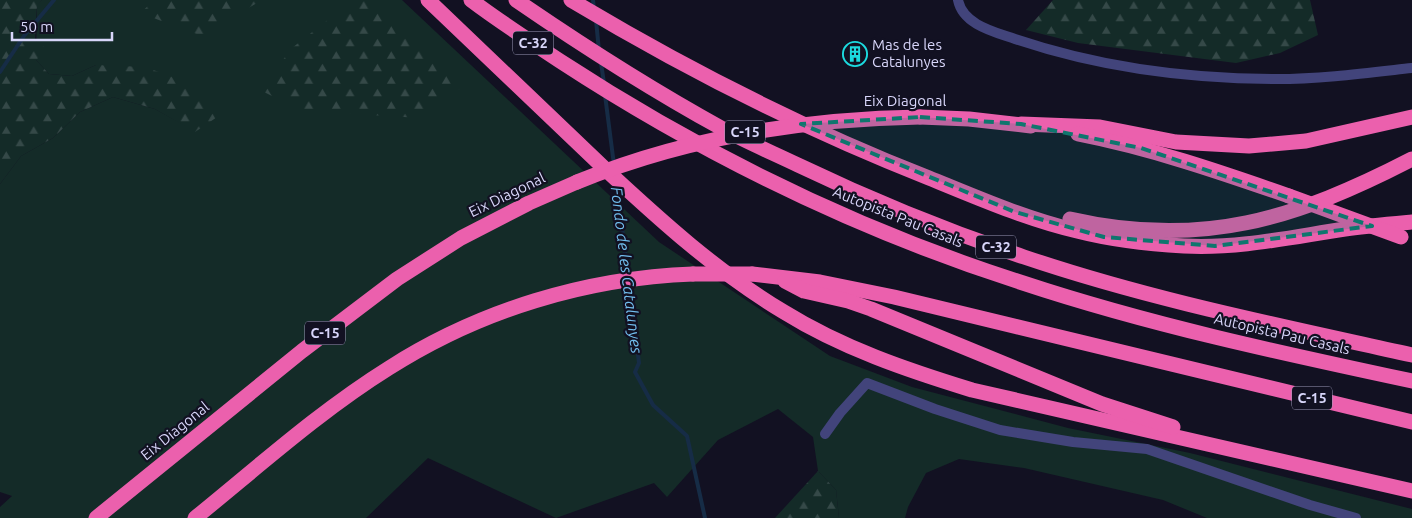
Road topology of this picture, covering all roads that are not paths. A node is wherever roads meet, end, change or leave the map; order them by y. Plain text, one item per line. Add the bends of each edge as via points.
1 (428, 0) edge
2 (471, 0) edge
3 (516, 0) edge
4 (571, 0) edge
5 (958, 0) edge
6 (1412, 68) edge
7 (1412, 117) edge
8 (1021, 124) junction
9 (1412, 160) edge
10 (884, 161) junction
11 (1412, 222) edge
12 (1406, 239) edge
13 (780, 278) junction
14 (1412, 355) edge
15 (1412, 381) edge
16 (1412, 422) edge
17 (825, 434) dead end
18 (1412, 482) edge
19 (1412, 492) edge
20 (96, 518) edge
21 (195, 518) edge
22 (1356, 518) edge

1 - 19 highway via 677,235 755,294 832,338 877,358 972,390
2 - 15 highway, Autopista Pau Casals / C-32 via 595,84 713,152 894,236 1022,283 1153,322
3 - 14 highway, Autopista Pau Casals / C-32 via 609,62 749,142 836,183 962,235 1026,258 1156,296
4 - 10 highway via 760,104
5 - 6 street via 964,13 988,30 1045,49 1162,71 1277,79
7 - 8 highway via 1306,141 1249,146 1176,142 1100,127
8 - 12 highway, C-15, bridge via 1074,133 1188,161
8 - 20 highway, Eix Diagonal / C-15, bridge via 920,117 841,120 767,128 669,150 577,182 461,238 397,279 302,351
9 - 10 highway via 1341,194 1277,216 1228,227 1162,231 1106,226 1052,215
10 - 11 highway via 1015,212 1076,231 1132,242 1187,246 1253,244
13 - 16 highway, C-15 via 820,282 894,297
13 - 18 highway via 804,291 896,318 1140,417 1208,436
13 - 21 highway, C-15, bridge via 752,274 693,274 621,280 574,290 476,322 426,346 340,402
17 - 22 street via 867,383 1000,430 1073,442 1147,449

